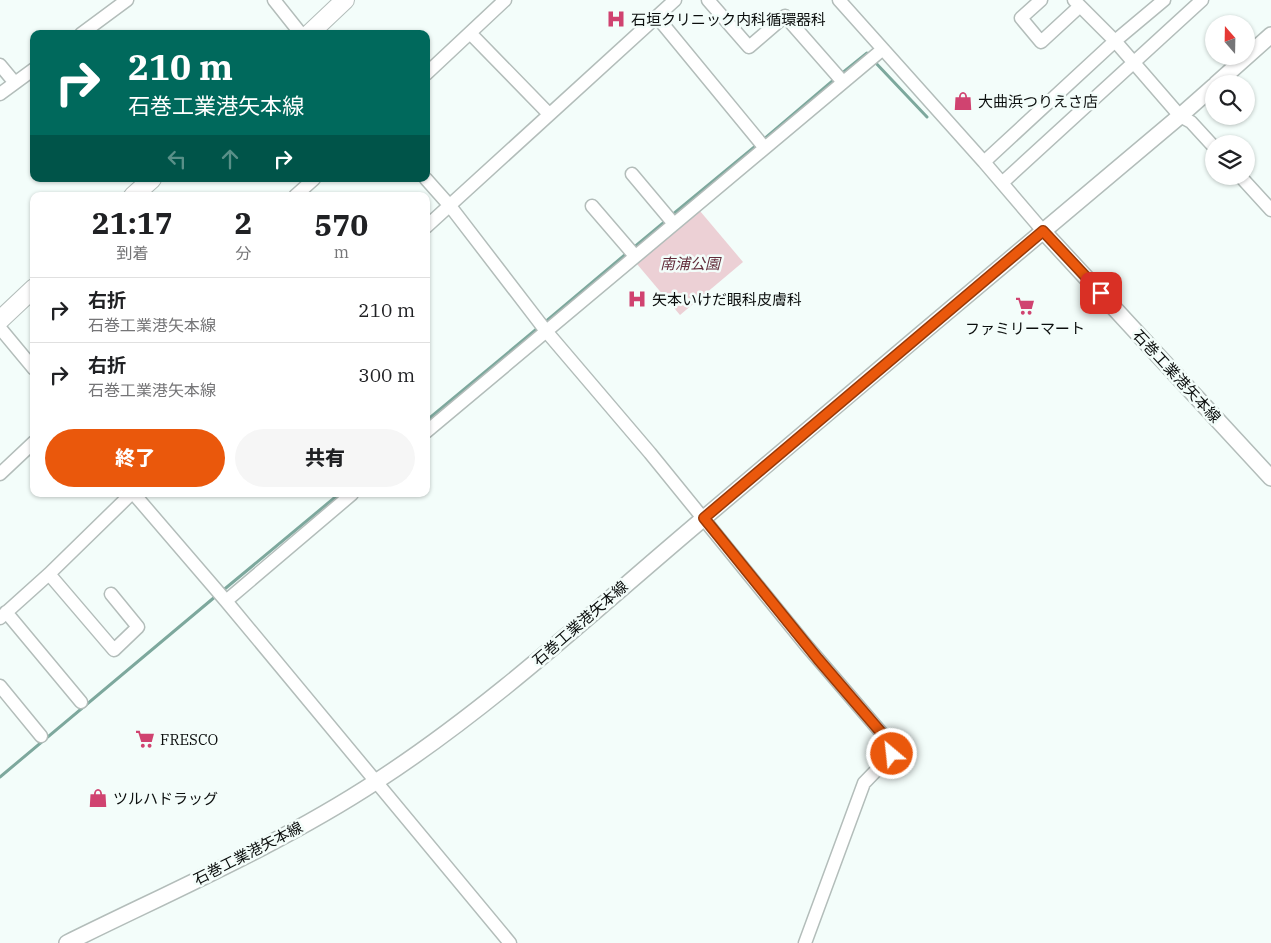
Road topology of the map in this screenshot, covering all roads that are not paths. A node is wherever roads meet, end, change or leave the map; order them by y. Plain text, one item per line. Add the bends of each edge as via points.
1 (125, 0) edge
2 (274, 0) edge
3 (345, 0) edge
4 (506, 0) edge
5 (675, 0) edge
6 (708, 0) edge
7 (839, 0) edge
8 (1041, 0) edge
9 (1164, 0) edge
10 (1202, 0) edge
11 (1077, 3) edge
12 (657, 17) junction
13 (86, 30) edge
14 (298, 30) edge
15 (313, 30) edge
16 (470, 33) junction
17 (1271, 35) edge
18 (1115, 41) junction
19 (875, 55) junction
20 (1133, 64) junction
21 (0, 65) edge
22 (430, 70) edge
23 (30, 72) edge
24 (1226, 75) edge
25 (840, 78) junction
26 (15, 83) junction
27 (0, 94) edge
28 (1205, 94) edge
29 (549, 114) junction
30 (1180, 116) junction
31 (1205, 137) edge
32 (762, 144) junction
33 (984, 162) junction
34 (632, 174) dead end
35 (148, 182) edge
36 (311, 182) edge
37 (429, 182) edge
38 (1002, 183) junction
39 (1248, 185) edge
40 (137, 192) edge
41 (299, 192) edge
42 (450, 206) junction
43 (592, 206) dead end
44 (1271, 210) edge
45 (671, 220) junction
46 (430, 224) edge
47 (1043, 231) junction
48 (631, 253) junction
49 (30, 292) edge
50 (0, 320) edge
51 (543, 327) junction
52 (0, 328) edge
53 (30, 364) edge
54 (430, 428) edge
55 (30, 446) edge
56 (0, 474) edge
57 (1271, 478) edge
58 (129, 497) edge
59 (135, 497) edge
60 (348, 497) edge
61 (704, 518) junction
62 (49, 574) junction
63 (111, 594) dead end
64 (222, 596) junction
65 (3, 615) edge
66 (0, 686) edge
67 (81, 702) dead end
68 (41, 736) dead end
69 (376, 782) junction
70 (67, 943) edge
71 (510, 943) edge
72 (806, 943) edge

1 - 13 street
2 - 14 street
3 - 15 highway
4 - 16 street
5 - 12 street
6 - 25 street via 749,48 785,16
7 - 19 street
8 - 11 street via 1020,18 1041,42
9 - 18 street
10 - 20 street
11 - 18 street
12 - 29 street
12 - 32 street
16 - 22 street
16 - 29 street
17 - 24 main road, 石巻工業港矢本線
18 - 20 street
18 - 33 street
19 - 25 street
19 - 33 street
20 - 30 street
20 - 38 street
21 - 26 street
23 - 26 street
25 - 32 street
26 - 27 street
28 - 30 main road, 石巻工業港矢本線
29 - 42 street
30 - 31 street via 1191,122
30 - 47 main road, 石巻工業港矢本線
32 - 45 street
33 - 38 street
34 - 45 street
35 - 40 highway
36 - 41 street
37 - 42 street
38 - 47 street
39 - 44 street
42 - 46 street
42 - 51 street
43 - 48 street
45 - 48 street
47 - 57 main road, 石巻工業港矢本線
47 - 61 main road, 石巻工業港矢本線
48 - 51 street
49 - 50 highway
51 - 54 street
51 - 61 street
52 - 53 street
55 - 56 street
58 - 62 street
59 - 64 street
60 - 64 street
61 - 69 main road, 石巻工業港矢本線 via 498,693
61 - 72 street via 891,744 892,754 864,783
62 - 63 street via 114,650 138,627
62 - 65 street
64 - 69 street
65 - 67 street
66 - 68 street
69 - 70 main road, 石巻工業港矢本線 via 296,829
69 - 71 street

